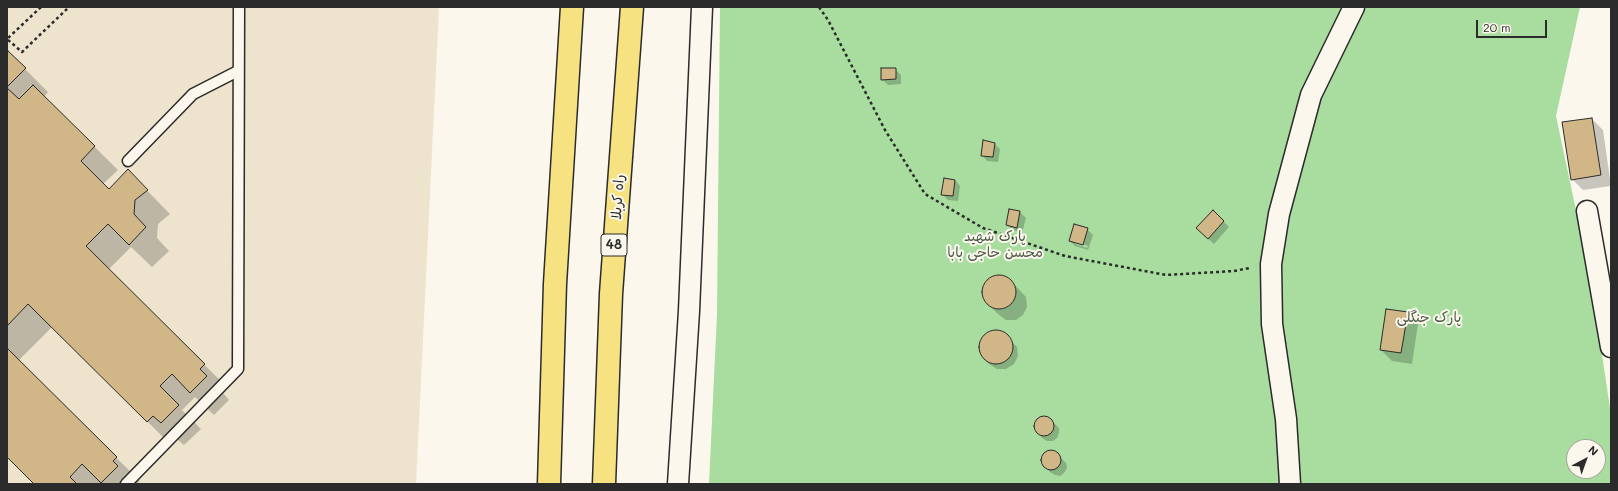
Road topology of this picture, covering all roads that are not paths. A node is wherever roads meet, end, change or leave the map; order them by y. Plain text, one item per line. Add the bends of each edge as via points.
1 (239, 7) edge
2 (572, 7) edge
3 (632, 7) edge
4 (702, 7) edge
5 (1354, 7) edge
6 (238, 71) junction
7 (128, 161) dead end
8 (1587, 211) dead end
9 (1611, 347) edge
10 (126, 484) edge
11 (549, 484) edge
12 (604, 484) edge
13 (678, 484) edge
14 (1290, 484) edge

1 - 6 lane
2 - 11 main road via 555,284
3 - 12 main road, راه کربلا / 48 via 611,294
4 - 13 street via 689,311
5 - 14 street via 1311,95 1278,214 1271,264 1272,324 1286,419
6 - 7 lane via 193,94
6 - 10 lane via 238,369
8 - 9 street

